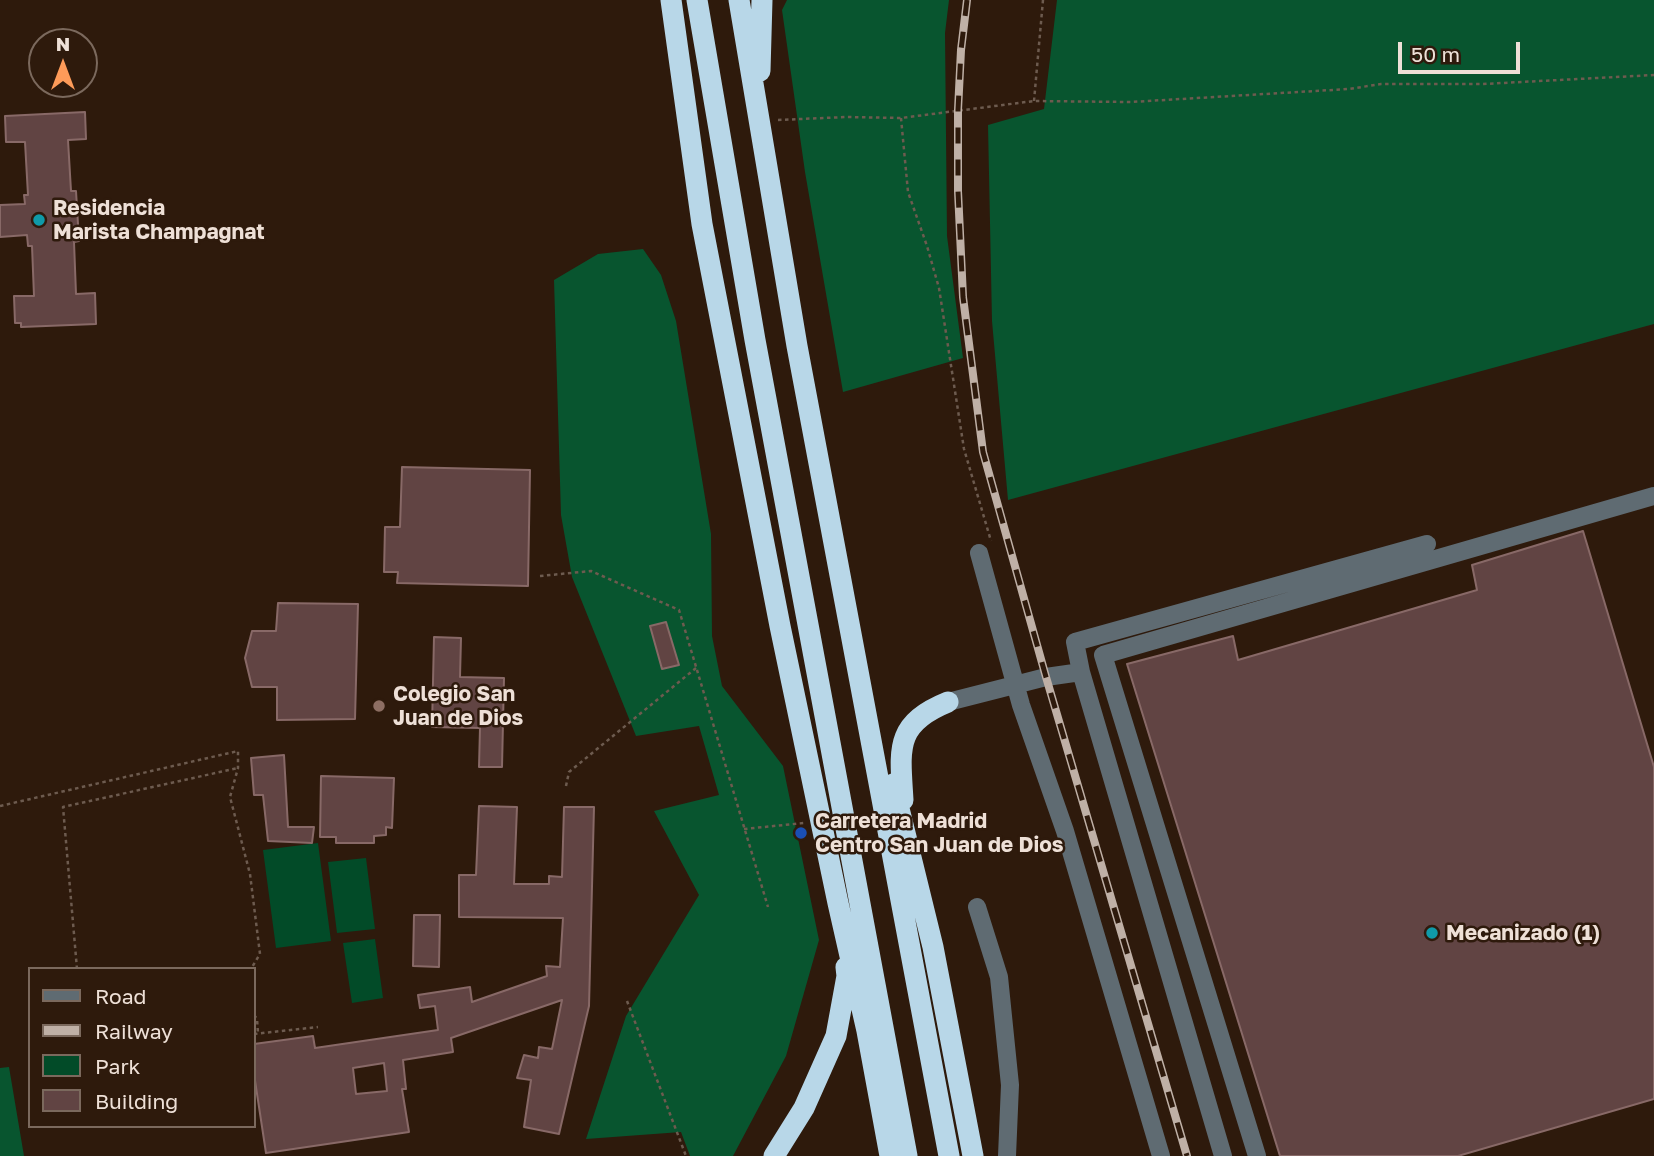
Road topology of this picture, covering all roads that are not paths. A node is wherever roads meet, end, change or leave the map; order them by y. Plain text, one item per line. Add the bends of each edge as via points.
1 (669, 0) edge
2 (691, 0) edge
3 (697, 0) edge
4 (739, 0) edge
5 (762, 0) edge
6 (760, 116) junction
7 (724, 330) junction
8 (1654, 496) edge
9 (1427, 544) dead end
10 (986, 552) road end
11 (1081, 672) junction
12 (1016, 685) junction
13 (865, 702) junction
14 (948, 702) joint
15 (904, 823) junction
16 (838, 903) junction
17 (977, 907) dead end
18 (965, 1104) junction
19 (775, 1156) edge
20 (890, 1156) edge
21 (907, 1156) edge
22 (949, 1156) edge
23 (973, 1156) edge
24 (983, 1156) edge
25 (1007, 1156) edge
26 (1161, 1156) edge
27 (1223, 1156) edge
28 (1257, 1156) edge

1 - 7 highway via 702,224
2 - 7 highway
3 - 21 highway via 755,340
4 - 6 highway
5 - 6 highway
6 - 13 highway via 797,346
7 - 16 highway
8 - 28 street via 1103,655
9 - 11 street via 1075,642
10 - 12 street
11 - 12 street
11 - 27 street
12 - 14 street
12 - 26 street via 1065,831
13 - 15 highway via 884,747
13 - 22 highway
14 - 15 highway via 930,710 905,734 901,770
15 - 18 highway
16 - 19 highway via 847,976 836,1036 804,1108
16 - 20 highway
17 - 25 street via 999,977 1010,1085
18 - 23 highway
18 - 24 highway

